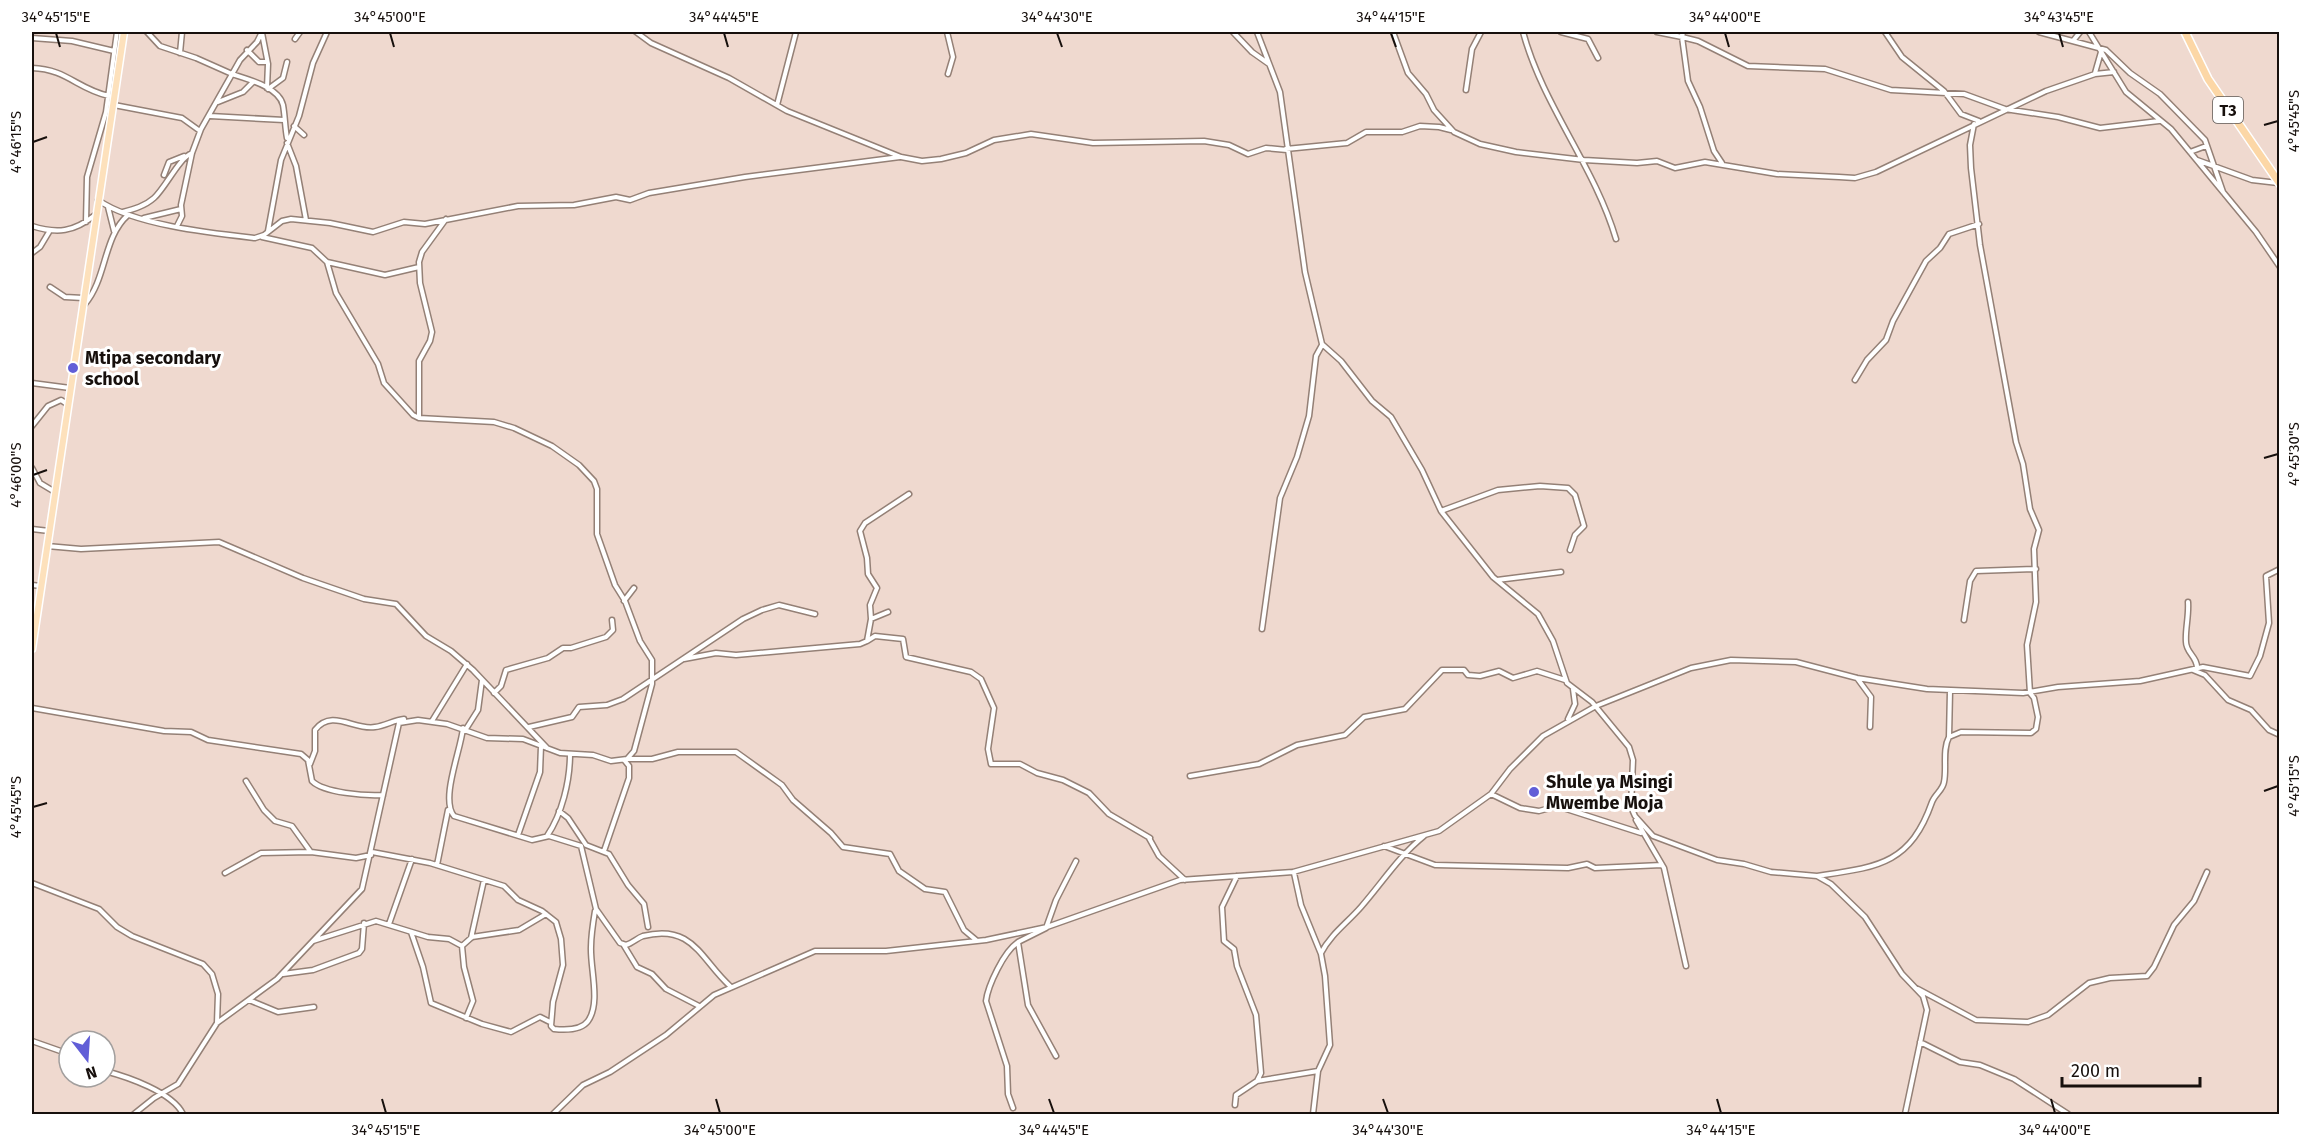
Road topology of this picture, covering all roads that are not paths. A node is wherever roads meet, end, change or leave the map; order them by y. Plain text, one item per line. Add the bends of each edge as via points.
1 (38, 32) edge
2 (117, 32) edge
3 (124, 32) edge
4 (147, 32) edge
5 (182, 32) edge
6 (262, 32) edge
7 (300, 32) edge
8 (327, 32) edge
9 (636, 32) edge
10 (796, 32) edge
11 (947, 32) edge
12 (1233, 32) edge
13 (1257, 32) edge
14 (1393, 32) edge
15 (1481, 32) edge
16 (1523, 32) edge
17 (1561, 32) edge
18 (1656, 32) edge
19 (1885, 32) edge
20 (2039, 32) edge
21 (2080, 32) edge
22 (2089, 32) edge
23 (2185, 32) edge
24 (1683, 34) edge
25 (33, 38) edge
26 (295, 39) dead end
27 (2073, 41) junction
28 (2101, 50) junction
29 (114, 51) junction
30 (247, 51) junction
31 (180, 53) junction
32 (1598, 58) dead end
33 (267, 62) junction
34 (287, 62) dead end
35 (1269, 64) junction
36 (32, 68) edge
37 (2115, 72) junction
38 (232, 74) junction
39 (948, 74) dead end
40 (2095, 74) junction
41 (253, 82) junction
42 (268, 88) junction
43 (1466, 90) dead end
44 (1944, 91) junction
45 (109, 96) junction
46 (218, 102) junction
47 (112, 105) junction
48 (777, 105) junction
49 (2005, 109) junction
50 (210, 116) junction
51 (284, 120) junction
52 (1979, 121) junction
53 (2159, 121) junction
54 (1974, 124) junction
55 (294, 126) junction
56 (200, 131) junction
57 (1454, 132) junction
58 (304, 135) dead end
59 (287, 141) junction
60 (2206, 146) junction
61 (1286, 150) junction
62 (2190, 152) junction
63 (192, 153) junction
64 (185, 156) junction
65 (900, 157) junction
66 (1584, 160) junction
67 (2196, 160) junction
68 (1722, 164) junction
69 (2214, 168) junction
70 (164, 175) dead end
71 (2279, 184) edge
72 (2224, 195) junction
73 (97, 200) junction
74 (108, 207) junction
75 (181, 209) junction
76 (121, 213) junction
77 (95, 215) junction
78 (129, 215) junction
79 (144, 218) junction
80 (446, 219) junction
81 (306, 220) junction
82 (86, 222) junction
83 (1979, 224) junction
84 (32, 226) edge
85 (177, 226) junction
86 (114, 231) junction
87 (49, 232) junction
88 (268, 232) junction
89 (262, 237) junction
90 (1616, 238) dead end
91 (32, 253) edge
92 (327, 262) junction
93 (419, 267) junction
94 (2280, 267) edge
95 (50, 287) dead end
96 (83, 298) junction
97 (81, 308) junction
98 (1322, 344) junction
99 (1855, 380) dead end
100 (32, 383) edge
101 (70, 388) junction
102 (68, 404) junction
103 (419, 418) junction
104 (32, 426) edge
105 (32, 468) edge
106 (55, 492) junction
107 (909, 494) dead end
108 (1441, 511) junction
109 (32, 529) edge
110 (49, 531) junction
111 (47, 546) junction
112 (1570, 550) dead end
113 (2036, 569) junction
114 (2280, 569) edge
115 (1561, 572) dead end
116 (1496, 580) junction
117 (32, 585) edge
118 (41, 586) junction
119 (634, 588) dead end
120 (624, 601) junction
121 (2187, 602) dead end
122 (888, 612) dead end
123 (815, 614) dead end
124 (871, 619) junction
125 (612, 620) dead end
126 (1964, 620) dead end
127 (1262, 629) dead end
128 (867, 641) junction
129 (32, 649) edge
130 (681, 659) junction
131 (467, 664) junction
132 (2195, 669) junction
133 (1857, 678) junction
134 (482, 679) junction
135 (652, 680) junction
136 (1566, 681) junction
137 (1573, 689) junction
138 (1950, 691) junction
139 (494, 693) junction
140 (2030, 693) junction
141 (1596, 706) junction
142 (32, 708) edge
143 (407, 720) junction
144 (432, 721) junction
145 (1565, 722) junction
146 (528, 727) junction
147 (1870, 727) dead end
148 (465, 729) junction
149 (2280, 735) edge
150 (1949, 736) junction
151 (541, 746) junction
152 (548, 749) junction
153 (570, 754) junction
154 (626, 760) junction
155 (310, 764) junction
156 (1190, 776) dead end
157 (246, 781) dead end
158 (1491, 794) junction
159 (383, 795) junction
160 (449, 809) junction
161 (559, 811) junction
162 (1635, 816) junction
163 (1641, 833) junction
164 (518, 834) junction
165 (1425, 836) junction
166 (546, 837) junction
167 (1383, 846) junction
168 (604, 851) junction
169 (311, 852) junction
170 (372, 854) junction
171 (1406, 855) junction
172 (412, 859) junction
173 (1076, 861) dead end
174 (437, 865) junction
175 (1662, 865) junction
176 (1293, 872) junction
177 (2207, 872) dead end
178 (225, 873) dead end
179 (1237, 876) junction
180 (1817, 876) junction
181 (484, 880) junction
182 (1185, 880) junction
183 (32, 883) edge
184 (596, 909) junction
185 (546, 914) junction
186 (364, 923) junction
187 (388, 924) junction
188 (648, 927) dead end
189 (1047, 927) junction
190 (411, 932) junction
191 (471, 939) junction
192 (312, 941) junction
193 (977, 941) junction
194 (1018, 942) junction
195 (623, 944) junction
196 (462, 946) junction
197 (1321, 954) junction
198 (1686, 966) dead end
199 (282, 974) junction
200 (730, 986) junction
201 (1916, 988) junction
202 (249, 1000) junction
203 (700, 1006) junction
204 (314, 1007) dead end
205 (466, 1018) junction
206 (550, 1022) junction
207 (217, 1023) junction
208 (32, 1041) edge
209 (1920, 1042) junction
210 (57, 1050) edge
211 (1056, 1056) dead end
212 (1261, 1071) junction
213 (1318, 1071) junction
214 (117, 1076) edge
215 (1274, 1078) junction
216 (1257, 1081) junction
217 (160, 1094) junction
218 (1235, 1105) dead end
219 (1012, 1108) dead end
220 (134, 1114) edge
221 (183, 1114) edge
222 (553, 1114) edge
223 (1313, 1114) edge
224 (1905, 1114) edge
225 (2068, 1114) edge

1 - 25 street
2 - 29 street
3 - 47 main road
4 - 31 street via 156,45
5 - 31 street
6 - 30 street
6 - 33 street
7 - 26 street
8 - 55 street
9 - 48 street
10 - 48 street
11 - 39 street via 953,57
12 - 35 street
13 - 35 street
14 - 57 street via 1408,73
15 - 43 street via 1472,49
16 - 66 street via 1556,113
17 - 32 street via 1588,39
18 - 24 street
19 - 44 street via 1902,57
20 - 27 street
21 - 27 street
22 - 28 street
23 - 71 highway, T3 via 2208,79
24 - 44 street via 1748,66 1825,69 1891,90
24 - 68 street via 1688,81
25 - 29 street via 72,41
27 - 28 street
28 - 37 street
28 - 40 street
28 - 60 street via 2160,94 2205,140
29 - 45 street
30 - 33 street via 259,62
30 - 38 street
31 - 38 street
33 - 42 street
34 - 42 street via 281,80
35 - 61 street via 1280,92
36 - 45 street via 57,70 81,86
37 - 40 street
37 - 53 street via 2126,92
38 - 41 street
38 - 46 street
40 - 49 street
41 - 42 street
41 - 46 street via 243,92
42 - 51 street via 282,102
44 - 49 street via 1975,96
44 - 52 street via 1961,114
45 - 82 street via 87,177
46 - 50 street
47 - 56 street via 182,118
47 - 73 main road
48 - 65 street
49 - 52 street
49 - 53 street via 2100,128
50 - 51 street
50 - 56 street
51 - 59 street
52 - 54 street
53 - 62 street
54 - 68 street via 1906,160 1862,177 1777,174
54 - 83 street via 1971,168
55 - 58 street
55 - 59 street
56 - 63 street
57 - 61 street via 1420,126 1402,132 1366,132 1347,144
57 - 66 street via 1496,148
59 - 81 street
59 - 88 street
60 - 62 street
60 - 69 street
61 - 65 street via 1266,148 1248,154 1204,141 1093,143 1031,134 994,140 941,159
61 - 98 street via 1305,272
62 - 67 street
63 - 64 street
63 - 75 street
64 - 70 street via 169,162
64 - 76 street via 155,198
65 - 80 street via 745,177 649,193 630,200 616,197 574,205 518,206
66 - 68 street via 1651,160 1675,168 1705,162
66 - 90 street
67 - 69 street
67 - 72 street
69 - 71 street
69 - 72 street
72 - 94 street
73 - 74 street
73 - 77 main road
74 - 76 street
74 - 86 street
75 - 79 street
75 - 85 street
76 - 78 street
77 - 82 street
77 - 96 main road
78 - 79 street
78 - 86 street
79 - 85 street
80 - 81 street via 425,224 398,223 373,232
80 - 93 street via 422,252
81 - 88 street via 282,221
82 - 87 street via 70,230
83 - 99 street via 1949,234 1926,261 1886,340
83 - 113 street via 2016,442 2028,500 2039,530 2034,549
84 - 87 street
85 - 89 street
86 - 97 street via 99,282
87 - 91 street
88 - 89 street
89 - 92 street via 312,248
92 - 93 street via 385,275
92 - 103 street via 336,293 378,364 384,383
93 - 103 street via 432,332 419,361
95 - 96 street via 65,297
96 - 97 main road
97 - 101 main road
98 - 108 street via 1391,417
98 - 127 street via 1316,356 1309,416 1281,492
100 - 101 street
101 - 102 main road
102 - 104 street via 54,402
102 - 106 main road
103 - 120 street via 494,422 542,440 579,465 597,489 597,534
105 - 106 street via 40,483
106 - 110 main road
107 - 124 street via 865,523 860,531 868,574 877,588 870,605
108 - 112 street via 1498,490 1568,488 1575,495 1584,526 1575,535
108 - 116 street
109 - 110 street
110 - 111 main road
111 - 118 main road
111 - 131 street via 81,549 212,541 230,544 303,578 364,599 396,604 426,636
113 - 126 street via 1974,572
113 - 140 street via 2036,602 2027,645
114 - 132 street via 2266,576 2269,623 2253,675
115 - 116 street
116 - 136 street via 1538,614 1553,641
117 - 118 street
118 - 129 main road
119 - 120 street
120 - 135 street via 651,657
121 - 132 street via 2186,642 2197,661
122 - 124 street
123 - 130 street via 779,605 762,610
124 - 128 street
125 - 139 street via 613,630 606,637 561,648 548,658 506,670
128 - 130 street via 831,649 716,653
128 - 182 street via 875,636 903,639 906,657 971,672 981,678 994,708 987,749 992,765 1020,764 1089,793 1108,814 1150,838 1159,856
130 - 135 street
131 - 134 street
131 - 144 street
132 - 140 street via 2140,681
132 - 149 street via 2228,700 2251,710 2269,730
133 - 138 street
133 - 141 street via 1796,662 1731,660 1677,672
133 - 147 street via 1871,697
134 - 139 street
134 - 148 street via 478,710
135 - 146 street via 612,704 579,707 572,717
135 - 154 street via 637,742
136 - 137 street
136 - 156 street via 1538,671 1513,678 1499,671 1478,676 1468,675 1464,670 1441,670 1405,709 1364,717 1345,735 1298,745 1259,764
137 - 141 street
137 - 145 street via 1574,708
138 - 140 street
138 - 150 street
139 - 146 street
140 - 150 street via 2038,717 2034,732
141 - 145 street
141 - 162 street via 1631,752 1631,807
142 - 155 street via 164,731 191,732 208,740 301,754
143 - 144 street
143 - 155 street via 371,728 326,720 315,730 315,751
143 - 159 street via 399,723 395,731
144 - 148 street
145 - 158 street via 1532,745
146 - 152 street
148 - 151 street via 488,738 512,737
148 - 160 street via 449,792
150 - 180 street via 1943,787 1911,843 1882,863
151 - 152 street
151 - 164 street via 540,772
152 - 153 street
153 - 154 street
153 - 161 street via 567,787
154 - 168 street via 629,778
154 - 193 street via 678,752 736,752 782,785 843,847 890,854 899,871 925,889 945,892 964,930
155 - 159 street via 312,781 317,785 353,794
157 - 169 street via 274,821 292,826
158 - 163 street via 1520,808 1539,811 1557,806
158 - 165 street via 1448,826
159 - 170 street
160 - 164 street via 458,818
160 - 174 street
161 - 166 street
161 - 168 street via 586,845
162 - 163 street
162 - 180 street via 1653,836 1717,860 1764,871
163 - 175 street
164 - 166 street via 532,840
165 - 167 street
165 - 171 street
166 - 184 street via 583,848
167 - 171 street
167 - 176 street
168 - 188 street via 644,904
169 - 170 street via 356,858
169 - 178 street via 256,854
170 - 172 street
170 - 192 street via 363,889
171 - 175 street via 1435,865
171 - 197 street via 1334,933
172 - 174 street
172 - 187 street
173 - 189 street
174 - 181 street
175 - 198 street
176 - 179 street
176 - 197 street
177 - 201 street via 2194,901 2174,925 2147,976 2089,983 2038,1020 1976,1020
179 - 182 street
179 - 212 street via 1222,904 1224,941 1234,949 1256,1015
180 - 201 street via 1831,884 1865,917 1902,974
181 - 185 street via 504,886 518,900
181 - 191 street
182 - 189 street
183 - 207 street via 99,909 132,936 203,964 212,974 218,994
184 - 195 street
184 - 206 street via 591,944 591,1015 584,1025 574,1029 554,1029
185 - 191 street via 519,930
185 - 206 street via 558,925 563,958
186 - 187 street
186 - 192 street via 327,939
186 - 199 street via 362,950 358,953 313,970
187 - 190 street
189 - 193 street
189 - 194 street
190 - 196 street via 449,939
190 - 205 street via 430,1001
191 - 196 street
192 - 199 street
193 - 200 street via 886,951 815,951
194 - 211 street via 1028,1005
194 - 219 street via 1009,950 986,1001 1007,1066
195 - 200 street via 661,934 689,940
195 - 203 street via 637,967 688,1003
196 - 205 street via 473,1000
197 - 213 street via 1330,1045
199 - 202 street
200 - 203 street
201 - 209 street via 1927,1010
202 - 204 street via 278,1012
202 - 207 street
203 - 222 street via 634,1057 583,1085
205 - 206 street via 511,1032 540,1017
207 - 217 street via 183,1078
208 - 210 street
209 - 224 street
209 - 225 street via 1960,1062 2014,1078
212 - 215 street
212 - 216 street
213 - 215 street
213 - 223 street
214 - 217 street
215 - 216 street
216 - 218 street via 1236,1095
217 - 220 street
217 - 221 street

